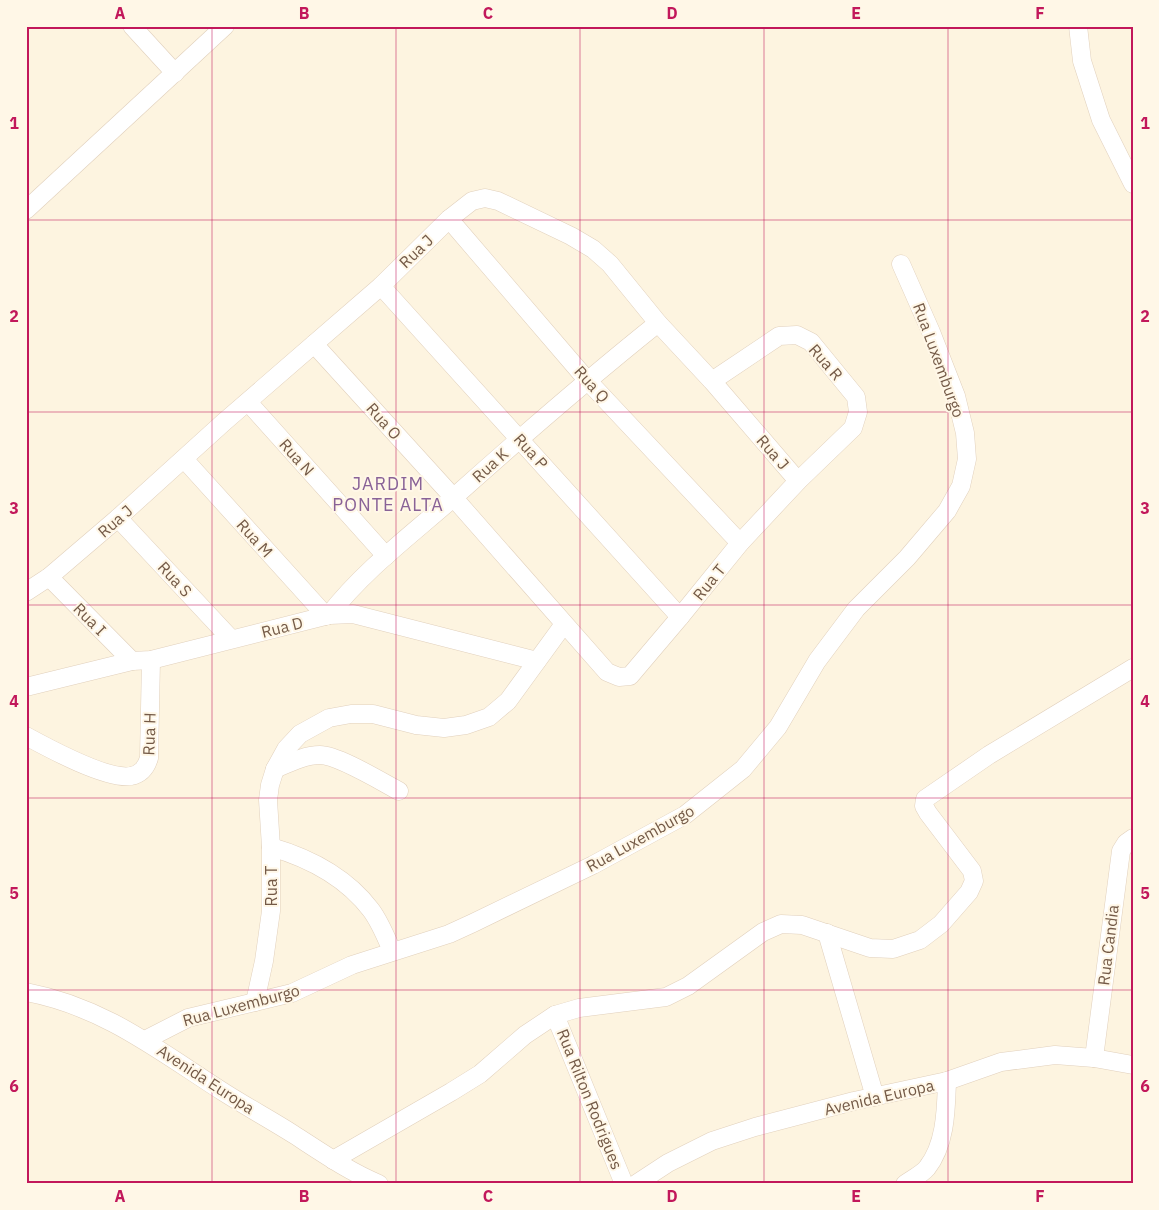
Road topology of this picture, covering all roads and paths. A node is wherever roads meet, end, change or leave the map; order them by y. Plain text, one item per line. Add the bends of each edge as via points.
1 (132, 26) edge
2 (225, 26) edge
3 (1078, 26) edge
4 (175, 73) junction
5 (1133, 184) edge
6 (26, 210) edge
7 (449, 219) junction
8 (901, 264) dead end
9 (381, 286) junction
10 (658, 323) junction
11 (314, 344) junction
12 (587, 380) junction
13 (712, 381) junction
14 (248, 402) junction
15 (853, 428) joint
16 (519, 439) junction
17 (184, 459) junction
18 (798, 481) junction
19 (453, 497) junction
20 (118, 518) junction
21 (740, 544) junction
22 (386, 556) junction
23 (49, 578) junction
24 (26, 592) edge
25 (328, 615) junction
26 (680, 617) junction
27 (564, 624) junction
28 (231, 639) junction
29 (151, 660) junction
30 (132, 661) junction
31 (537, 661) junction
32 (1132, 669) edge
33 (26, 688) edge
34 (26, 736) edge
35 (275, 769) junction
36 (399, 791) dead end
37 (1133, 838) edge
38 (271, 847) junction
39 (827, 933) junction
40 (392, 951) junction
41 (26, 992) edge
42 (255, 1002) junction
43 (555, 1015) junction
44 (145, 1040) junction
45 (1094, 1058) junction
46 (1133, 1065) edge
47 (947, 1081) junction
48 (875, 1096) junction
49 (333, 1160) junction
50 (379, 1184) edge
51 (624, 1184) edge
52 (636, 1184) edge
53 (905, 1184) edge

1 - 4 street
2 - 4 street
3 - 5 street via 1082,61 1101,120
4 - 6 street
7 - 9 street, Rua J
7 - 10 street, Rua J via 472,201 485,198 572,236 593,248 610,264
7 - 12 street, Rua Q
8 - 40 street, Rua Luxemburgo via 956,396 965,432 965,468 961,486 948,510 907,558 856,609 817,662 778,727 743,769 700,804 593,865 473,923 449,934
9 - 11 street, Rua J
9 - 16 street, Rua P
10 - 12 street, Rua K
10 - 13 street, Rua J
11 - 14 street, Rua J
11 - 19 street, Rua O
12 - 16 street, Rua K
12 - 21 street, Rua Q
13 - 15 street, Rua R via 779,336 797,335 811,342 856,397 858,412
13 - 18 street, Rua J
14 - 17 street, Rua J
14 - 22 street, Rua N
15 - 18 street, Rua T
16 - 19 street, Rua K
16 - 26 street, Rua P
17 - 20 street, Rua J
17 - 25 street, Rua M
18 - 21 street, Rua T
19 - 22 street, Rua K
19 - 27 street, Rua T
20 - 23 street, Rua J
20 - 28 street, Rua S
21 - 26 street, Rua T
22 - 25 street, Rua K
23 - 24 street, Rua J
23 - 30 street, Rua I
25 - 28 street, Rua D
25 - 31 street, Rua D via 353,614
26 - 27 street, Rua T via 630,676 619,677 607,672
27 - 31 street, Rua T
28 - 29 street, Rua D
29 - 30 street, Rua D
29 - 34 street, Rua H via 149,758 147,766 137,774 118,776 84,765
30 - 33 street, Rua D
31 - 35 street, Rua T via 508,701 489,717 444,728 372,714 329,718 300,734 286,749
32 - 39 street via 989,755 925,799 928,813 972,870 974,881 969,892 941,924 920,940 893,949 870,948
35 - 36 street via 309,756 323,755
35 - 38 street, Rua T via 268,800
37 - 45 street, Rua Candia via 1120,852
38 - 40 street via 324,868 352,890 371,910
38 - 42 street, Rua T via 271,911
39 - 43 street via 781,924 763,932 688,986 666,997 579,1008
39 - 48 street
40 - 42 street, Rua Luxemburgo via 337,970 292,994
41 - 44 street, Avenida Europa via 77,1005
42 - 44 street, Rua Luxemburgo via 188,1018
43 - 49 street via 525,1035 480,1074
43 - 51 street, Rua Rilton Rodrigues
44 - 49 street, Avenida Europa
45 - 46 street, Avenida Europa
45 - 47 street, Avenida Europa via 1055,1055 1001,1062
47 - 48 street, Avenida Europa
47 - 53 street via 943,1131 932,1161
48 - 52 street, Avenida Europa via 712,1141 668,1163
49 - 50 street, Avenida Europa

